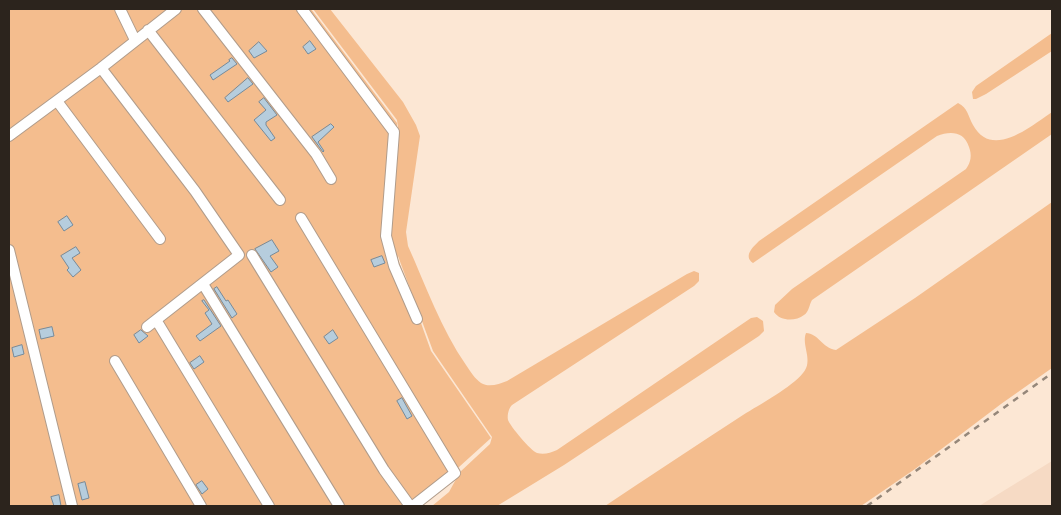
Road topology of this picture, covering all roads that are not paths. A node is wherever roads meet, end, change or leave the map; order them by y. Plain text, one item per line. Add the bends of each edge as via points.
1 (120, 9) edge
2 (176, 9) edge
3 (203, 9) edge
4 (302, 9) edge
5 (148, 30) junction
6 (135, 40) junction
7 (101, 68) junction
8 (57, 101) junction
9 (9, 136) edge
10 (331, 179) dead end
11 (280, 200) dead end
12 (301, 218) dead end
13 (160, 239) dead end
14 (9, 250) edge
15 (252, 255) dead end
16 (203, 284) junction
17 (417, 319) dead end
18 (158, 323) dead end
19 (147, 328) dead end
20 (115, 361) dead end
21 (72, 506) edge
22 (201, 506) edge
23 (269, 506) edge
24 (339, 506) edge
25 (412, 506) edge

1 - 6 street
2 - 5 street
3 - 10 street via 316,154
4 - 17 street via 394,132 386,236 394,266
5 - 6 street
5 - 11 street
6 - 7 street
7 - 8 street
7 - 16 street via 240,255
8 - 9 street
8 - 13 street
12 - 25 street via 455,473
14 - 21 street
15 - 25 street via 384,470
16 - 19 street
16 - 24 street
18 - 23 street
20 - 22 street

